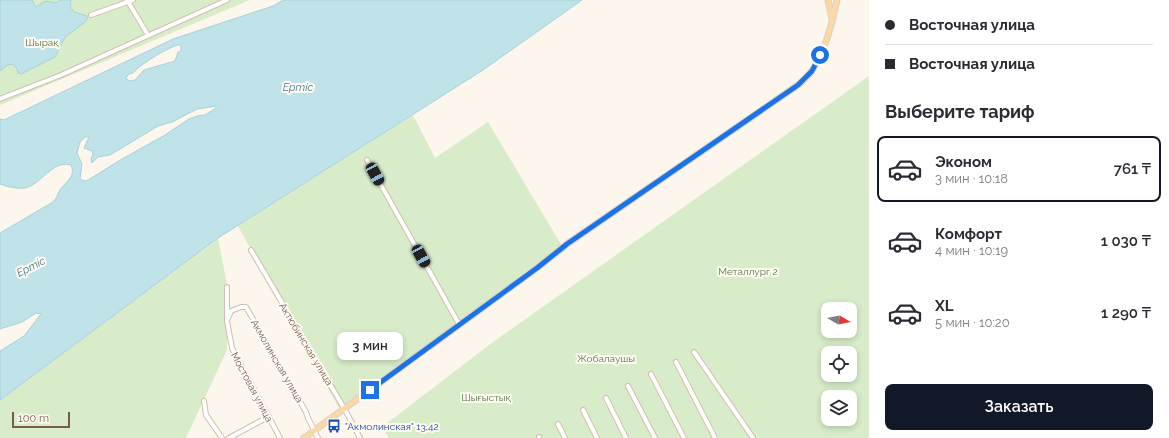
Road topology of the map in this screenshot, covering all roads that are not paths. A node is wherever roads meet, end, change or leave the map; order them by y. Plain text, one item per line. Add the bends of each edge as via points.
1 (133, 0) edge
2 (227, 0) edge
3 (828, 0) edge
4 (837, 0) edge
5 (841, 0) edge
6 (127, 1) edge
7 (836, 7) junction
8 (91, 14) dead end
9 (833, 20) junction
10 (148, 35) junction
11 (0, 98) edge
12 (367, 160) dead end
13 (251, 250) dead end
14 (227, 287) dead end
15 (227, 321) junction
16 (459, 324) junction
17 (694, 352) dead end
18 (676, 362) dead end
19 (651, 374) dead end
20 (628, 386) dead end
21 (606, 398) dead end
22 (204, 401) dead end
23 (344, 408) junction
24 (583, 410) dead end
25 (268, 417) junction
26 (558, 424) dead end
27 (314, 430) junction
28 (222, 438) edge
29 (229, 438) edge
30 (280, 438) edge
31 (304, 438) edge
32 (318, 438) edge
33 (360, 438) edge
34 (565, 438) edge
35 (598, 438) edge
36 (626, 438) edge
37 (655, 438) edge
38 (684, 438) edge
39 (715, 438) edge
40 (753, 438) edge

1 - 6 street
2 - 10 street
3 - 9 main road
4 - 7 main road
5 - 7 main road
6 - 8 street
6 - 10 street
7 - 9 main road
9 - 16 main road via 816,64 798,85 567,244
10 - 11 street via 61,75
12 - 16 street
13 - 23 street, Актюбинская улица
14 - 15 street, Мостовая улица
15 - 25 street, Мостовая улица via 232,348
15 - 27 street, Акмолинская улица via 231,311 246,307
16 - 23 main road via 401,369
17 - 40 street
18 - 39 street
19 - 38 street
20 - 37 street
21 - 36 street
22 - 28 street via 206,415
23 - 27 main road
23 - 33 street, Актюбинская улица
24 - 35 street
25 - 29 street
25 - 30 street, Мостовая улица
26 - 34 street
27 - 31 main road
27 - 32 street, Акмолинская улица

